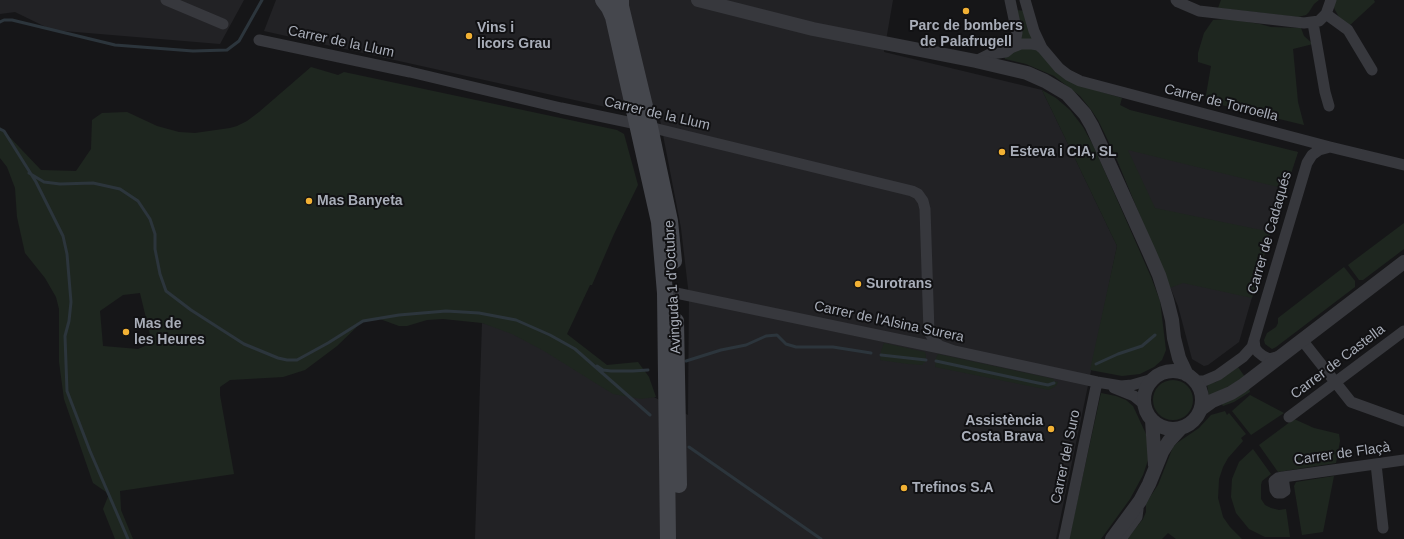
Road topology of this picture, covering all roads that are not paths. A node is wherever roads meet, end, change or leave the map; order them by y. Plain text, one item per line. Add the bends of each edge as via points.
1 (166, 0) edge
2 (603, 0) edge
3 (698, 0) edge
4 (1011, 0) edge
5 (1025, 0) edge
6 (1176, 0) edge
7 (1331, 0) edge
8 (619, 11) edge
9 (1326, 14) junction
10 (1313, 23) junction
11 (223, 24) dead end
12 (258, 40) dead end
13 (1011, 48) junction
14 (1042, 48) junction
15 (976, 62) junction
16 (1372, 70) dead end
17 (1329, 106) dead end
18 (643, 125) junction
19 (1330, 147) junction
20 (1404, 165) edge
21 (1404, 262) edge
22 (670, 293) junction
23 (929, 325) junction
24 (1404, 331) edge
25 (1174, 338) junction
26 (898, 339) junction
27 (1254, 340) junction
28 (1302, 340) junction
29 (954, 351) junction
30 (1283, 355) junction
31 (1157, 377) junction
32 (1191, 378) junction
33 (1097, 382) junction
34 (1335, 383) junction
35 (1145, 405) junction
36 (1201, 409) junction
37 (1289, 417) dead end
38 (1152, 420) junction
39 (1404, 421) edge
40 (1182, 428) junction
41 (1404, 460) edge
42 (1376, 464) junction
43 (1155, 468) junction
44 (673, 469) junction
45 (1284, 477) dead end
46 (1140, 501) junction
47 (1383, 528) dead end
48 (668, 539) edge
49 (679, 539) edge
50 (1064, 539) edge
51 (1112, 539) edge
52 (1120, 539) edge

1 - 11 street
2 - 8 main road, Avinguda 1 d'Octubre
3 - 15 street via 820,30
4 - 5 street via 1020,6
4 - 13 street via 1017,36
5 - 14 street, Carrer de Torroella
6 - 10 street via 1199,11
7 - 9 street
8 - 18 main road, Avinguda 1 d'Octubre
9 - 10 street
9 - 16 street via 1348,30
10 - 17 street
12 - 18 street, Carrer de la Llum
13 - 14 street via 1021,44 1032,44
13 - 15 street via 1002,54 990,54
14 - 19 street, Carrer de Torroella via 1058,68 1080,81
15 - 25 street via 1027,73 1045,81 1067,94 1085,114 1159,275 1172,320
18 - 22 main road, Avinguda 1 d'Octubre
18 - 23 street, Carrer de la Llum via 895,186 918,194 925,209
19 - 20 street, Carrer de Torroella
19 - 27 street, Carrer de Cadaqués via 1319,150 1307,163
21 - 28 street
22 - 26 street, Carrer de l'Alsina Surera
22 - 44 main road, Avinguda 1 d'Octubre
23 - 26 street via 919,336
23 - 29 street, Carrer de la Llum via 929,332 936,343
24 - 34 street, Carrer de Castella
25 - 31 street via 1172,351
25 - 32 street via 1179,358
26 - 29 street, Carrer de l'Alsina Surera
27 - 30 street via 1258,352 1269,359
27 - 32 street, Carrer de Cadaqués via 1252,347 1243,357 1218,375 1204,381
28 - 30 street
28 - 34 street
29 - 33 street, Carrer de l'Alsina Surera
30 - 36 street via 1231,393
31 - 32 street via 1171,371
31 - 33 street, Carrer de l'Alsina Surera via 1121,386
31 - 35 street via 1146,391
32 - 36 street via 1201,392
33 - 35 street, Carrer de l'Alsina Surera via 1122,390
33 - 50 street, Carrer del Suro
34 - 37 street, Carrer de Castella
34 - 39 street via 1351,402
35 - 38 street
36 - 40 street via 1194,421
38 - 40 street via 1166,428
38 - 43 street
40 - 43 street via 1169,442
41 - 42 street, Carrer de Flaçà
42 - 45 street, Carrer de Flaçà
42 - 47 street
43 - 46 street
44 - 48 main road, Avinguda 1 d'Octubre
44 - 49 main road, Avinguda 1 d'Octubre
46 - 51 street
46 - 52 street via 1137,517

